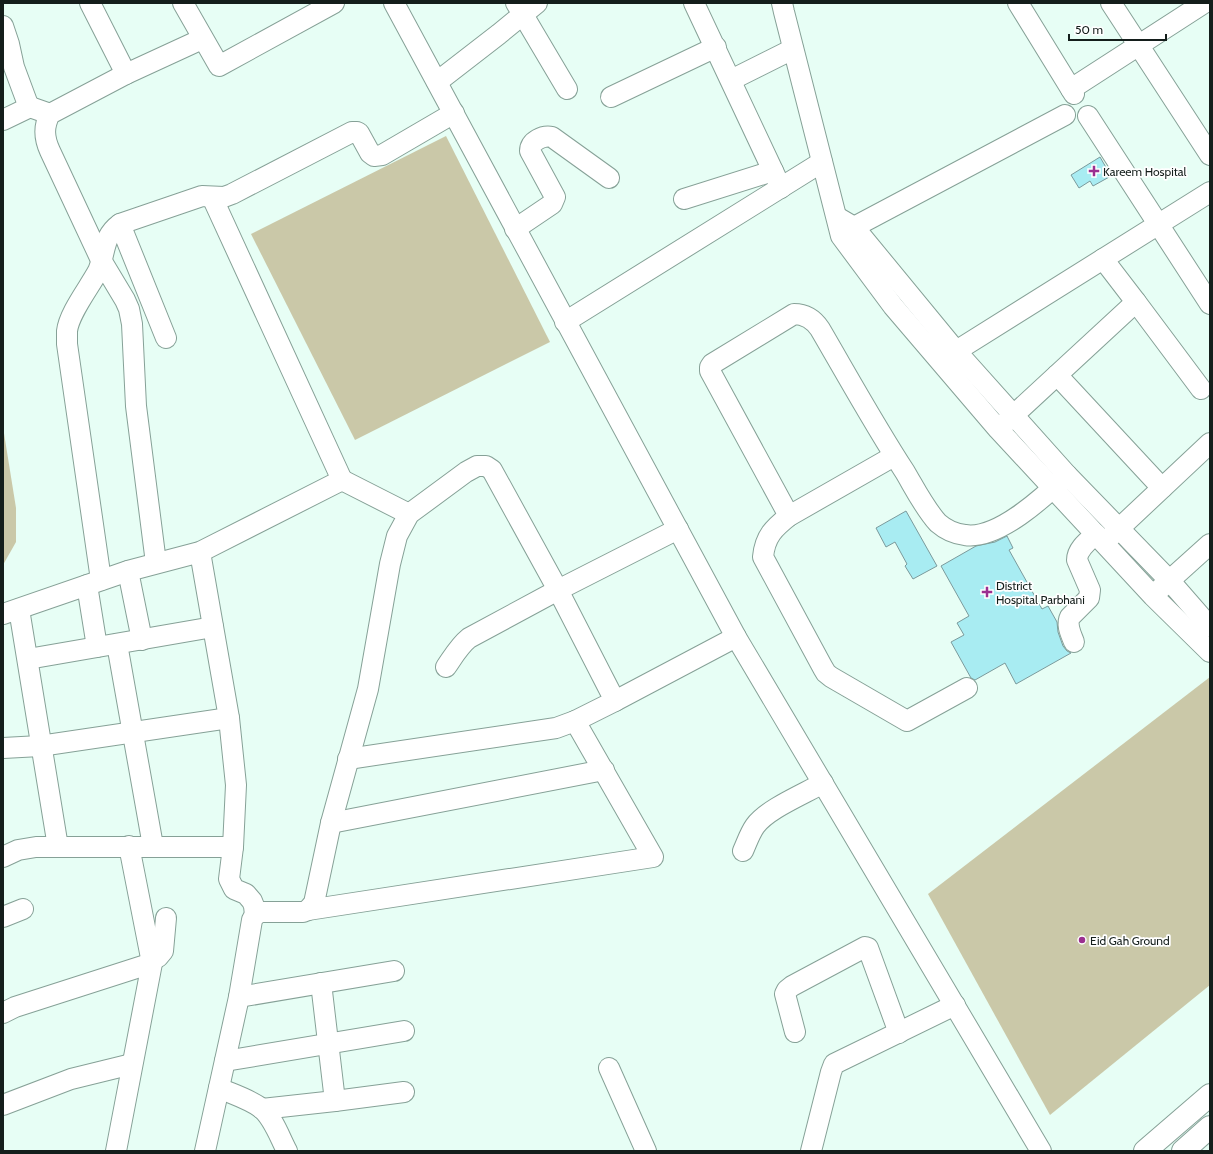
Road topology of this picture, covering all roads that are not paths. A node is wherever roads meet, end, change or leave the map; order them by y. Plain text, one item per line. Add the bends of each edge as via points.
1 (90, 3) edge
2 (183, 3) edge
3 (334, 3) edge
4 (394, 3) edge
5 (694, 3) edge
6 (782, 3) edge
7 (1018, 3) edge
8 (1111, 3) edge
9 (1204, 3) edge
10 (525, 7) edge
11 (3, 26) edge
12 (202, 39) junction
13 (1138, 46) junction
14 (716, 47) junction
15 (793, 49) junction
16 (126, 74) junction
17 (731, 80) junction
18 (436, 82) junction
19 (567, 89) dead end
20 (1073, 92) junction
21 (612, 97) dead end
22 (30, 107) junction
23 (50, 114) junction
24 (454, 114) junction
25 (1065, 115) junction
26 (1088, 116) junction
27 (3, 120) edge
28 (1210, 155) edge
29 (822, 162) junction
30 (609, 178) dead end
31 (777, 179) junction
32 (1210, 192) edge
33 (212, 197) junction
34 (684, 199) dead end
35 (120, 224) junction
36 (1158, 224) junction
37 (844, 226) junction
38 (515, 229) junction
39 (1103, 259) junction
40 (101, 260) junction
41 (909, 294) junction
42 (1136, 302) junction
43 (1210, 304) edge
44 (893, 306) junction
45 (565, 322) junction
46 (166, 338) dead end
47 (948, 356) junction
48 (1057, 375) junction
49 (1201, 388) dead end
50 (1013, 416) junction
51 (998, 429) junction
52 (1210, 443) edge
53 (894, 456) junction
54 (342, 480) junction
55 (1060, 482) junction
56 (1162, 488) junction
57 (409, 514) junction
58 (789, 516) junction
59 (678, 529) junction
60 (1119, 529) junction
61 (1100, 538) junction
62 (1210, 544) edge
63 (200, 552) junction
64 (156, 563) junction
65 (128, 571) junction
66 (1169, 580) junction
67 (94, 583) junction
68 (558, 590) junction
69 (1153, 596) junction
70 (11, 611) edge
71 (213, 627) junction
72 (1210, 627) edge
73 (736, 637) junction
74 (142, 640) junction
75 (1074, 642) dead end
76 (117, 644) junction
77 (97, 647) junction
78 (1210, 652) edge
79 (28, 659) junction
80 (446, 667) dead end
81 (967, 688) dead end
82 (616, 701) junction
83 (229, 718) junction
84 (575, 721) junction
85 (133, 733) junction
86 (40, 746) junction
87 (3, 748) edge
88 (348, 759) junction
89 (604, 770) junction
90 (823, 783) junction
91 (331, 823) junction
92 (130, 846) junction
93 (153, 846) junction
94 (58, 847) junction
95 (233, 847) junction
96 (743, 851) dead end
97 (3, 857) edge
98 (23, 909) dead end
99 (308, 910) junction
100 (255, 915) junction
101 (3, 917) edge
102 (166, 918) dead end
103 (152, 962) junction
104 (394, 971) dead end
105 (321, 983) junction
106 (239, 997) junction
107 (955, 1005) junction
108 (3, 1013) edge
109 (404, 1031) dead end
110 (795, 1032) dead end
111 (899, 1033) junction
112 (328, 1044) junction
113 (225, 1061) junction
114 (132, 1064) junction
115 (609, 1068) dead end
116 (219, 1088) junction
117 (404, 1092) dead end
118 (1210, 1095) edge
119 (335, 1101) junction
120 (3, 1105) edge
121 (262, 1109) junction
122 (1210, 1128) edge
123 (116, 1151) edge
124 (205, 1151) edge
125 (287, 1151) edge
126 (646, 1151) edge
127 (811, 1151) edge
128 (1041, 1151) edge
129 (1145, 1151) edge
130 (1183, 1151) edge

1 - 16 street
2 - 12 street
3 - 12 street via 219,66
4 - 18 street
5 - 14 street
6 - 15 street
7 - 20 street
8 - 13 street
9 - 13 street
10 - 18 street
10 - 19 street
11 - 22 street via 14,67
12 - 16 street
13 - 20 street
13 - 28 street
14 - 17 street
14 - 21 street
15 - 17 street
15 - 29 street
16 - 23 street
17 - 31 street
18 - 24 street
20 - 25 street via 1064,102
20 - 26 street via 1086,98 1090,104
22 - 23 street
22 - 27 street
23 - 40 street via 45,122 46,142
24 - 33 street via 382,155 374,156 370,153 359,134 352,132 232,194
24 - 38 street
25 - 26 street via 1076,122
25 - 37 street
26 - 36 street
29 - 31 street
29 - 37 street
30 - 38 street via 552,137 544,136 532,143 530,151 555,201
31 - 34 street
31 - 45 street
32 - 36 street
33 - 35 street via 202,196
33 - 54 street
35 - 40 street via 109,235
35 - 46 street
36 - 39 street
36 - 43 street
37 - 41 street
37 - 44 street
38 - 45 street
39 - 42 street
39 - 47 street
40 - 64 street via 125,300 131,317 136,406
40 - 67 street via 67,330
41 - 44 street
41 - 47 street
42 - 48 street
42 - 49 street
44 - 47 street
45 - 59 street
47 - 50 street
47 - 51 street
48 - 50 street
48 - 56 street
50 - 51 street
50 - 55 street
51 - 55 street
52 - 56 street
53 - 55 street via 938,522 950,531 966,536 994,530 1010,522
53 - 58 street
53 - 58 street via 815,321 799,314 790,315 710,367
54 - 57 street
54 - 63 street
55 - 60 street
55 - 61 street
56 - 60 street
57 - 68 street via 466,472 477,466 486,466 492,470
57 - 88 street via 397,536 390,564 368,689
58 - 81 street via 768,537 763,557 826,673 907,721
59 - 68 street
59 - 73 street
60 - 61 street
60 - 66 street
61 - 69 street
61 - 75 street via 1079,550 1077,555 1090,595 1068,621
62 - 66 street
63 - 64 street
63 - 71 street
64 - 65 street
65 - 67 street
65 - 74 street
66 - 69 street
66 - 72 street
67 - 70 street
67 - 77 street
68 - 80 street via 469,638
68 - 82 street
69 - 78 street
70 - 79 street
71 - 74 street
71 - 83 street
73 - 82 street
73 - 90 street
74 - 76 street
76 - 77 street
76 - 85 street
77 - 79 street
79 - 86 street
82 - 84 street
83 - 85 street
83 - 95 street via 236,785
84 - 88 street via 556,728
84 - 89 street
85 - 86 street
85 - 93 street
86 - 87 street
86 - 94 street
88 - 91 street
89 - 91 street
89 - 99 street via 653,857
90 - 96 street via 763,817 750,833
90 - 107 street
91 - 99 street via 314,903
92 - 93 street
92 - 94 street
92 - 103 street
93 - 95 street
94 - 97 street via 36,846
95 - 100 street via 229,880 234,889 246,894 252,901
98 - 101 street
99 - 100 street via 261,912
100 - 106 street
102 - 103 street via 163,951
103 - 108 street
103 - 114 street
104 - 105 street
105 - 106 street
105 - 112 street
106 - 113 street
107 - 111 street
107 - 128 street
109 - 112 street
110 - 111 street via 785,994 787,990 865,947 868,948
111 - 127 street via 834,1064
112 - 113 street
112 - 119 street
113 - 116 street
114 - 120 street via 71,1079
114 - 123 street
115 - 126 street
116 - 121 street
116 - 124 street
117 - 119 street
118 - 129 highway
119 - 121 street
121 - 125 street via 274,1125
122 - 130 highway

